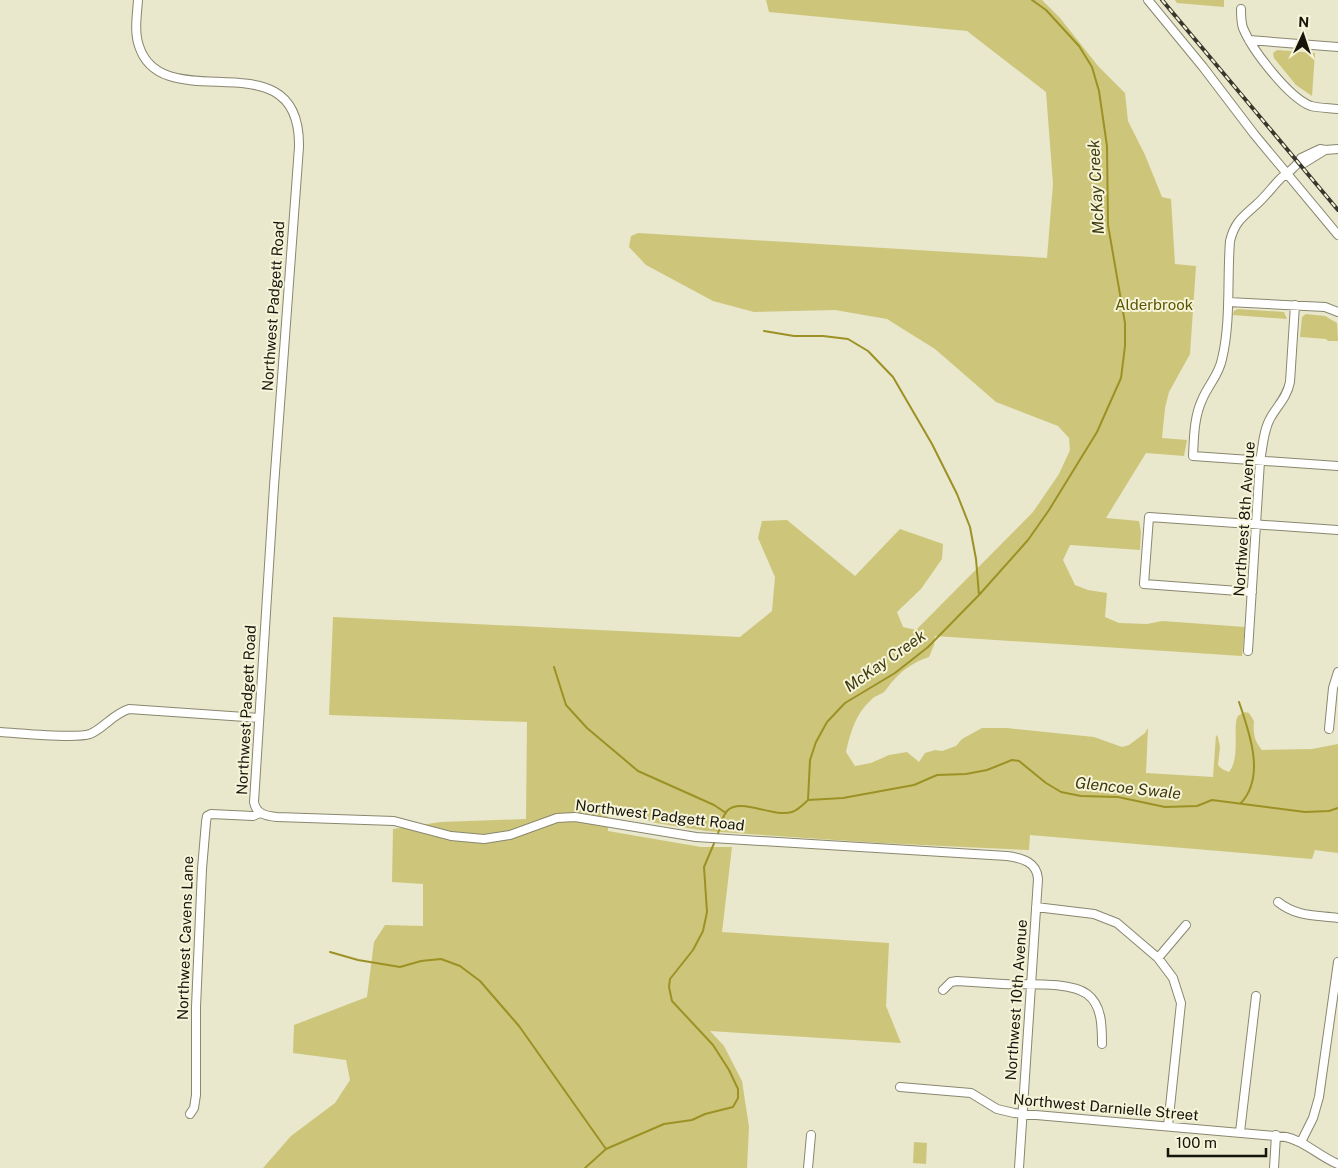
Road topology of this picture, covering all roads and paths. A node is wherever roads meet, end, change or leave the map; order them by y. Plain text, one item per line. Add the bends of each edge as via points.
1 (138, 0) edge
2 (1148, 0) edge
3 (1241, 9) dead end
4 (1249, 40) junction
5 (1338, 47) edge
6 (1338, 109) edge
7 (1338, 149) edge
8 (1286, 173) junction
9 (1338, 235) edge
10 (1228, 302) junction
11 (1295, 305) junction
12 (1338, 312) edge
13 (1260, 461) junction
14 (1338, 466) edge
15 (1256, 525) junction
16 (1338, 530) edge
17 (1252, 592) junction
18 (1248, 651) dead end
19 (1338, 672) edge
20 (259, 718) junction
21 (1329, 730) dead end
22 (0, 732) edge
23 (260, 813) junction
24 (1032, 865) joint
25 (1278, 902) dead end
26 (1036, 907) junction
27 (1338, 918) edge
28 (1186, 926) dead end
29 (1158, 958) junction
30 (1338, 962) edge
31 (1031, 984) junction
32 (944, 990) dead end
33 (1256, 996) dead end
34 (1102, 1044) dead end
35 (900, 1087) dead end
36 (190, 1114) dead end
37 (1022, 1114) junction
38 (1168, 1126) junction
39 (1240, 1132) junction
40 (811, 1135) dead end
41 (1276, 1135) junction
42 (1301, 1142) junction
43 (1338, 1164) edge
44 (808, 1168) edge
45 (1019, 1168) edge
46 (1274, 1168) edge

1 - 20 street, Northwest Padgett Road via 138,43 151,65 178,78 269,88 287,102 298,126
2 - 8 street
3 - 4 street via 1242,23
4 - 5 street
4 - 6 street via 1294,96 1310,105
7 - 8 street via 1313,151
8 - 9 street
8 - 10 street via 1236,223 1229,252
10 - 11 street
10 - 13 street via 1222,360 1198,408 1193,456
11 - 12 street via 1325,307
11 - 13 street, Northwest 8th Avenue via 1288,392 1270,419
13 - 14 street
13 - 15 street, Northwest 8th Avenue
15 - 16 street
15 - 17 street, Northwest 8th Avenue
15 - 17 street via 1149,518 1144,584
17 - 18 street, Northwest 8th Avenue
19 - 21 street
20 - 22 street via 135,709 118,713 89,734
20 - 23 street, Northwest Padgett Road via 254,802
23 - 24 street, Northwest Padgett Road via 278,817 394,821 475,839 500,838 568,817 696,837 1007,856 1021,858
23 - 36 street, Northwest Cavens Lane via 254,816 207,816 196,1007 196,1095
24 - 26 street, Northwest 10th Avenue via 1038,875
25 - 27 street via 1300,914
26 - 29 street via 1094,914 1117,923
26 - 31 street, Northwest 10th Avenue
28 - 29 street
29 - 38 street via 1173,978 1180,1003
30 - 42 street via 1319,1097
31 - 32 street via 957,981 951,982
31 - 34 street via 1077,988 1088,994 1100,1015
31 - 37 street, Northwest 10th Avenue
33 - 39 street
35 - 37 street, Northwest Darnielle Street via 971,1093 1002,1111
37 - 38 street, Northwest Darnielle Street
37 - 45 street, Northwest 10th Avenue
38 - 39 street, Northwest Darnielle Street
39 - 41 street, Northwest Darnielle Street
40 - 44 street
41 - 42 street, Northwest Darnielle Street
41 - 46 street
42 - 43 street, Northwest Darnielle Street

